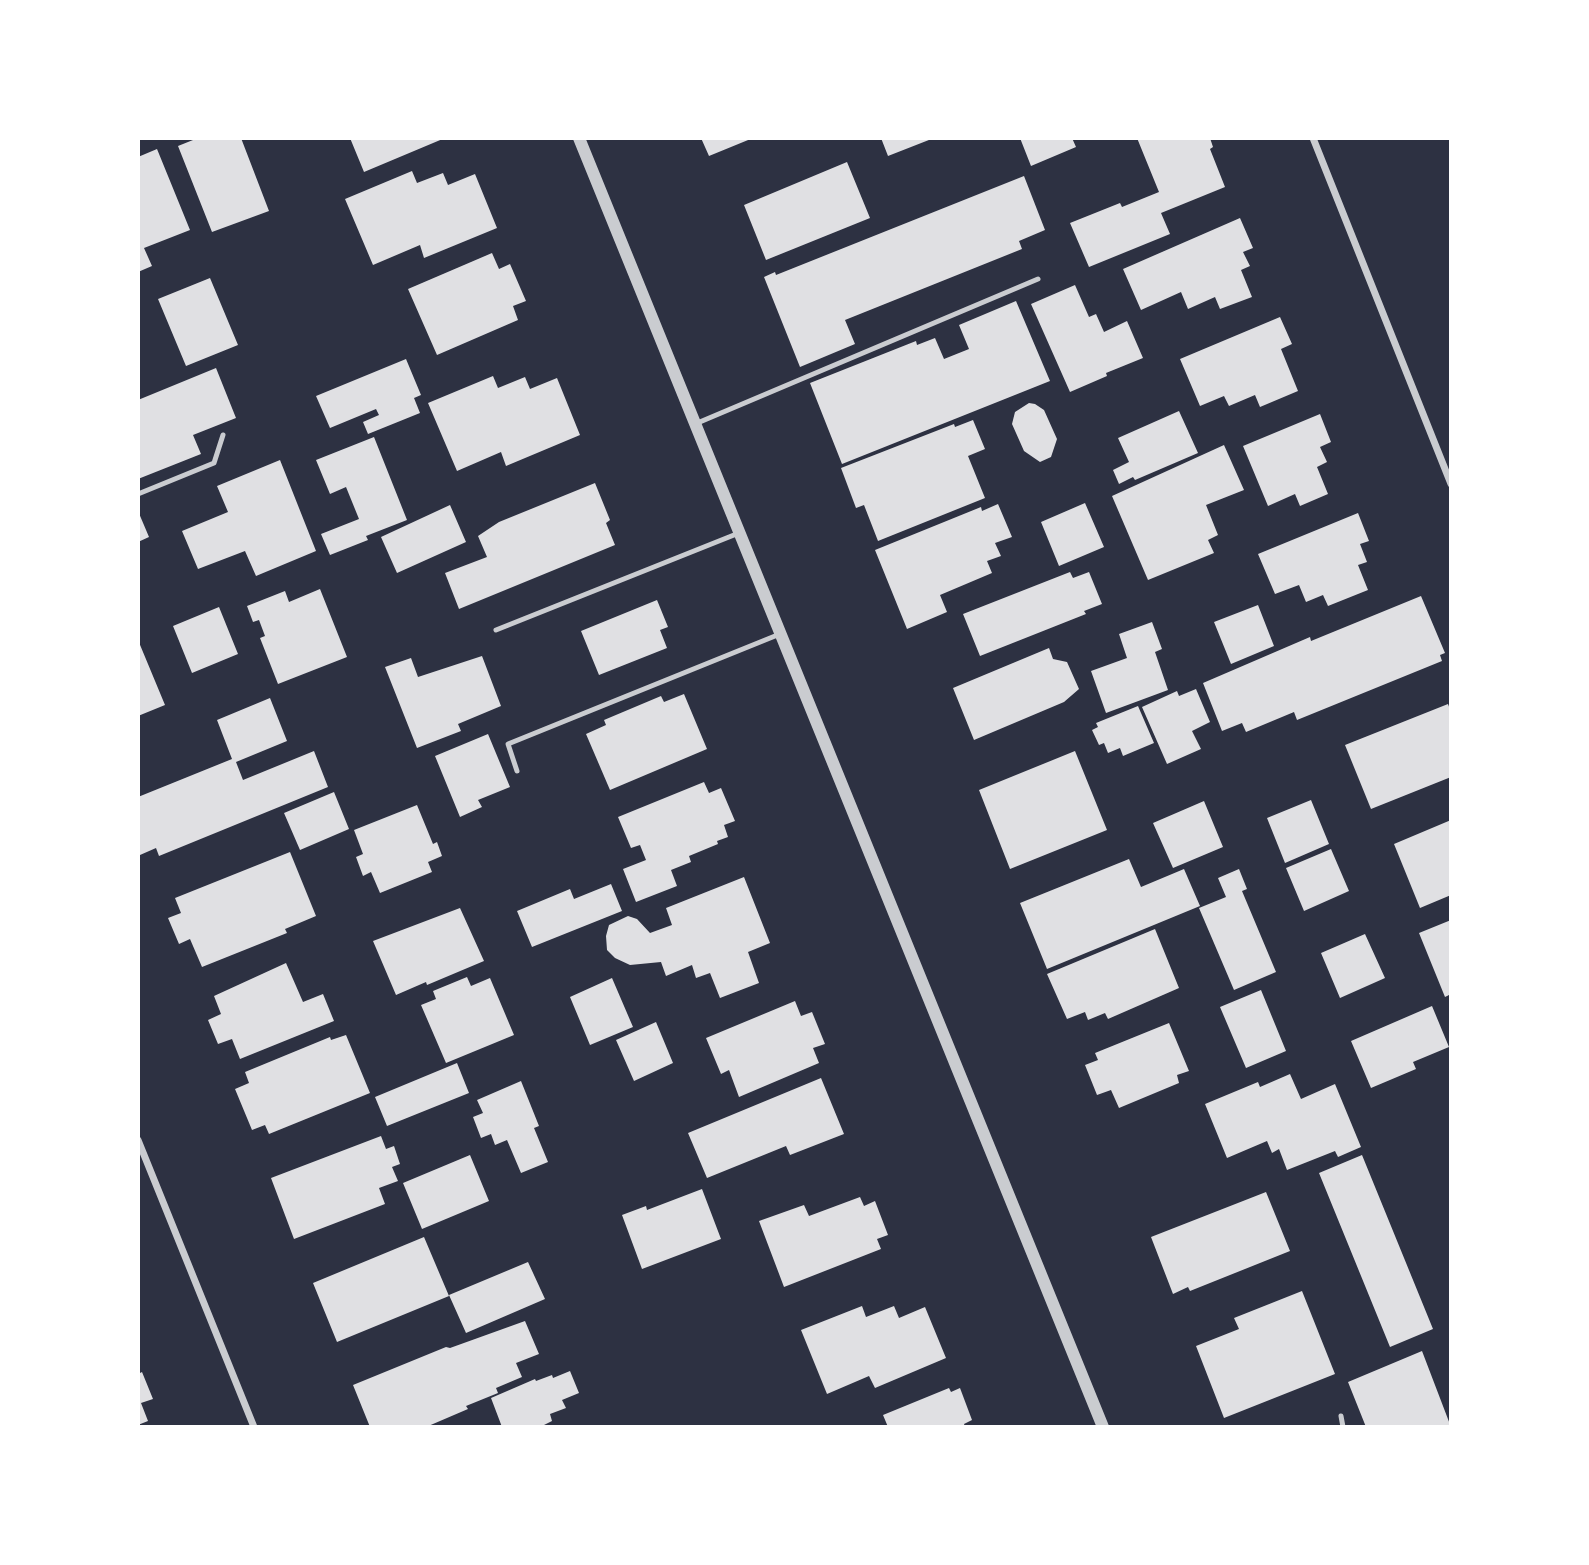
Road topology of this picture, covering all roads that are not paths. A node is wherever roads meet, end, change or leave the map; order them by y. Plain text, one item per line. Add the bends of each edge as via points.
1 (579, 138) edge
2 (1313, 138) edge
3 (1038, 279) dead end
4 (695, 424) junction
5 (223, 435) dead end
6 (1451, 484) edge
7 (138, 494) edge
8 (739, 533) junction
9 (496, 630) dead end
10 (780, 633) junction
11 (517, 771) dead end
12 (138, 1140) edge
13 (1341, 1416) dead end
14 (254, 1427) edge
15 (1103, 1427) edge
16 (1343, 1427) edge

1 - 4 street
2 - 6 street
3 - 4 lane
4 - 8 street
5 - 7 lane via 214,463
8 - 9 lane
8 - 10 street
10 - 11 lane via 508,744
10 - 15 street
12 - 14 street
13 - 16 lane

